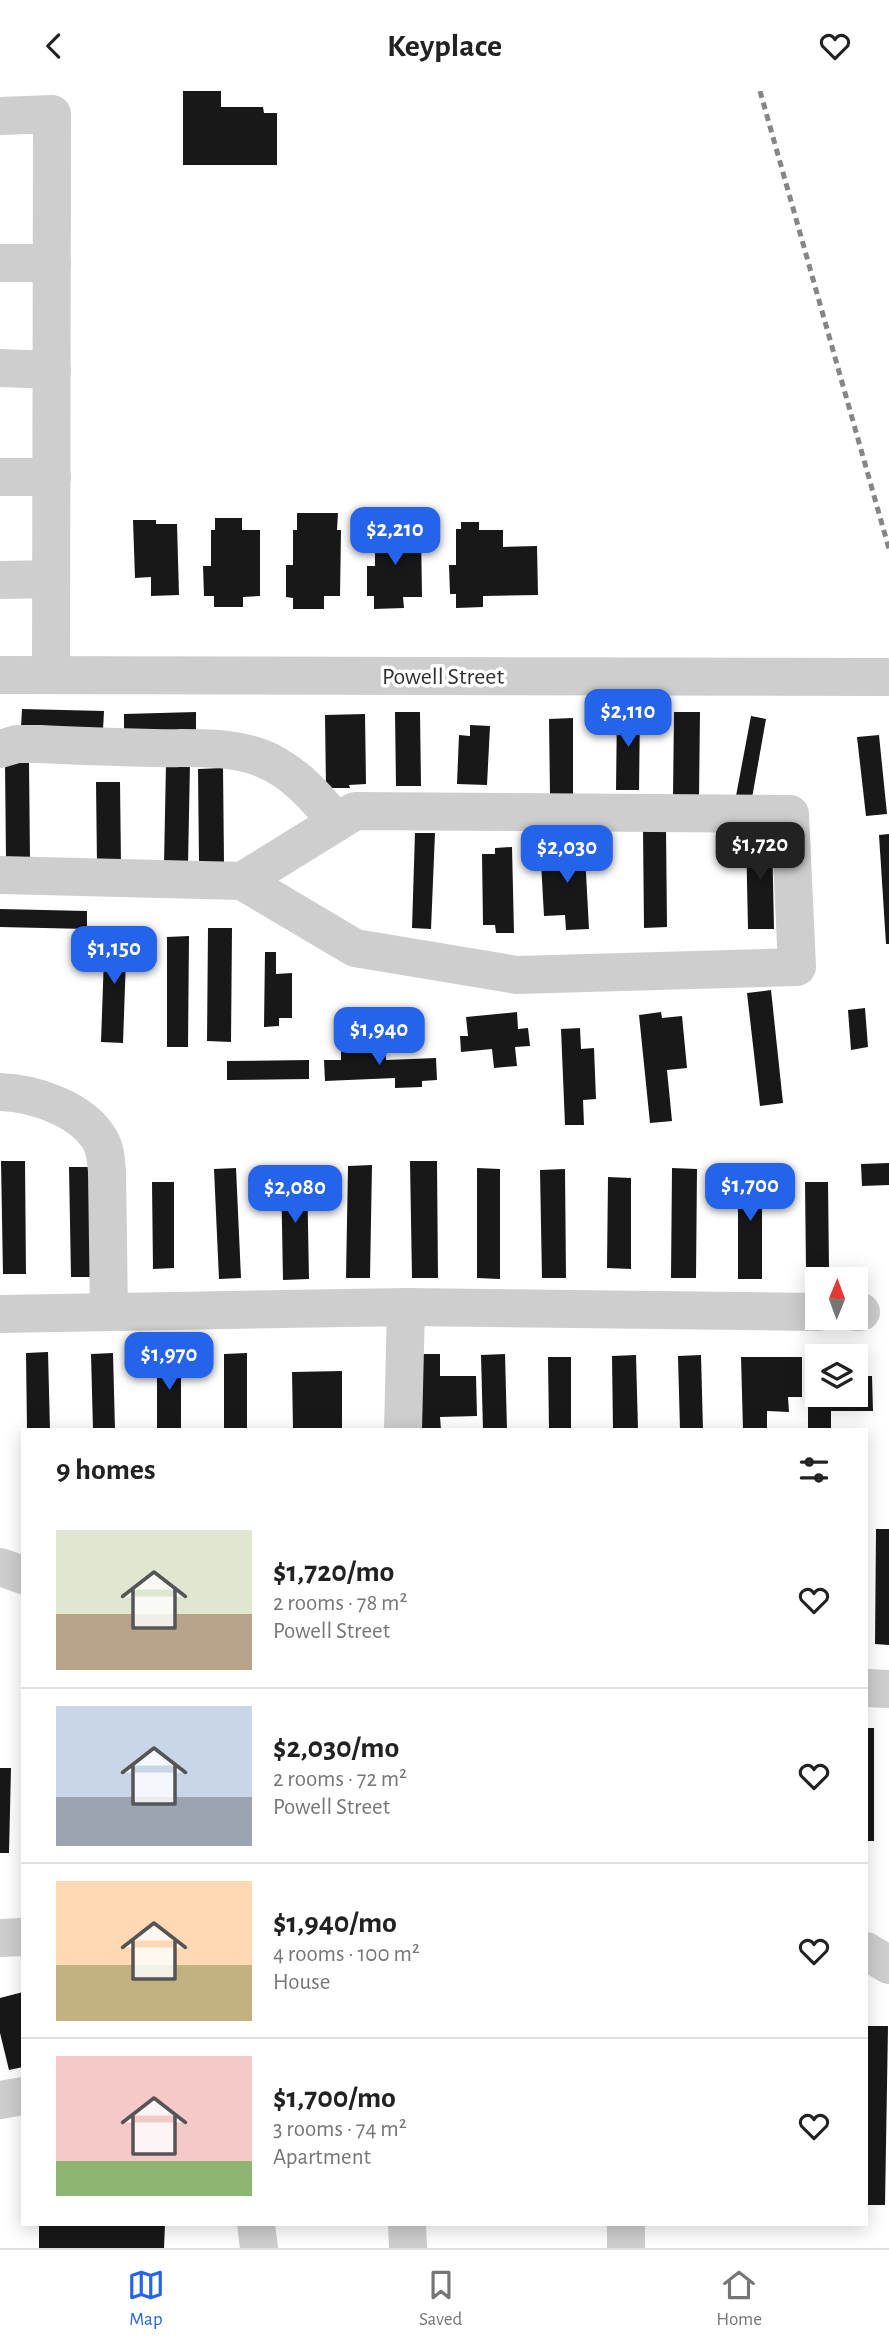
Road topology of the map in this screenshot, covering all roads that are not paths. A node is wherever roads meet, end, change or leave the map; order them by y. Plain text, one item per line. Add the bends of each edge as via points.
1 (0, 116) edge
2 (0, 263) edge
3 (52, 263) junction
4 (0, 368) edge
5 (52, 370) junction
6 (0, 477) edge
7 (52, 477) junction
8 (51, 579) junction
9 (0, 580) edge
10 (0, 675) edge
11 (51, 675) junction
12 (886, 677) dead end
13 (0, 749) edge
14 (337, 822) junction
15 (0, 875) edge
16 (242, 881) junction
17 (0, 1092) edge
18 (406, 1307) junction
19 (805, 1312) edge
20 (109, 1313) junction
21 (0, 1314) edge
22 (403, 1428) edge
23 (0, 1567) edge
24 (21, 1574) edge
25 (868, 1688) edge
26 (889, 1689) edge
27 (21, 1937) edge
28 (0, 1938) edge
29 (868, 1952) edge
30 (889, 1965) edge
31 (21, 2096) edge
32 (0, 2101) edge
33 (256, 2226) edge
34 (407, 2226) edge
35 (626, 2226) edge
36 (259, 2248) edge
37 (408, 2248) edge
38 (626, 2248) edge

1 - 3 street via 52,114
2 - 3 street
3 - 5 street
4 - 5 street
5 - 7 street
6 - 7 street
7 - 8 street
8 - 9 street
8 - 11 street
10 - 11 street, Powell Street
11 - 12 street, Powell Street
13 - 14 street via 40,744 247,753 292,775
14 - 16 street
14 - 16 street via 355,811 790,814 797,967 517,975 355,948
15 - 16 street
17 - 20 street via 41,1098 85,1124 99,1139 107,1171
18 - 19 street
18 - 20 street
18 - 22 street
20 - 21 street
23 - 24 street
25 - 26 street
27 - 28 street
29 - 30 street
31 - 32 street
33 - 36 street
34 - 37 street
35 - 38 street

